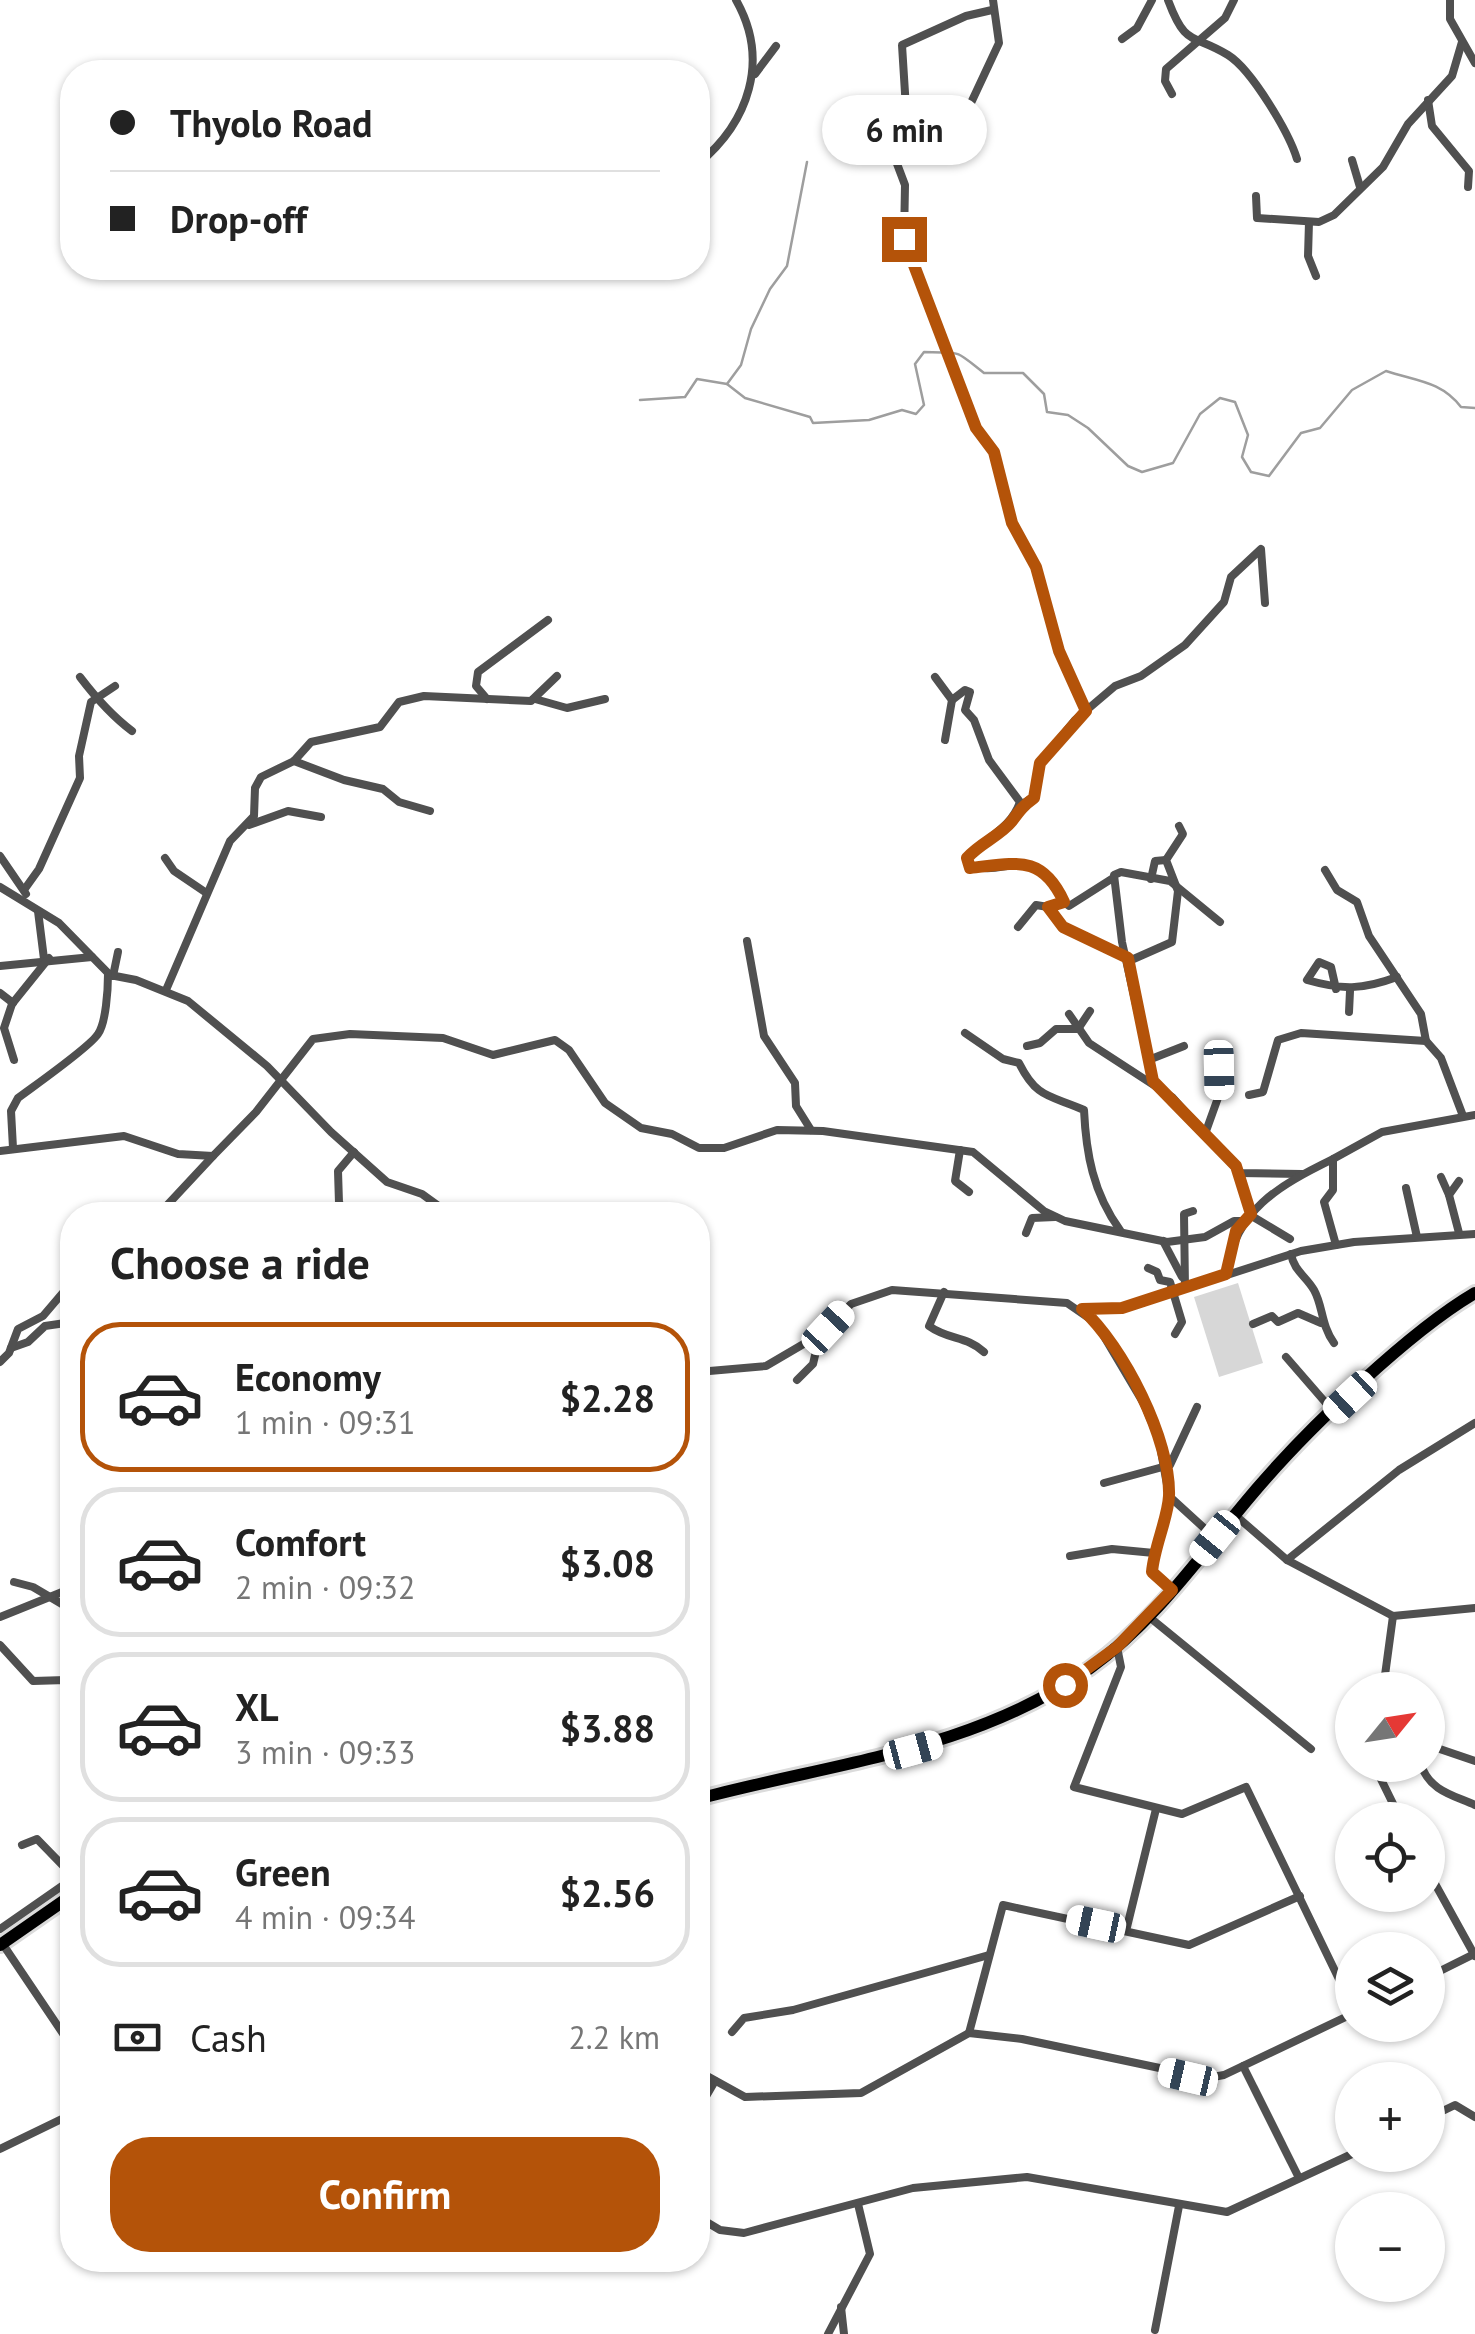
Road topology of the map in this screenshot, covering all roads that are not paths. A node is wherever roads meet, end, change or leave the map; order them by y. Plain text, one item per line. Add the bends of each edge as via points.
1 (736, 0) edge
2 (1152, 0) edge
3 (1168, 0) edge
4 (1234, 0) edge
5 (1450, 0) edge
6 (992, 5) edge
7 (1122, 39) dead end
8 (1462, 42) junction
9 (1198, 44) junction
10 (776, 46) dead end
11 (1475, 63) edge
12 (755, 74) junction
13 (1172, 94) dead end
14 (1428, 100) junction
15 (906, 109) junction
16 (710, 150) edge
17 (1297, 159) dead end
18 (1352, 160) dead end
19 (1472, 173) edge
20 (1360, 187) junction
21 (1468, 187) dead end
22 (1256, 196) dead end
23 (1309, 222) junction
24 (1316, 276) dead end
25 (1265, 604) dead end
26 (548, 620) dead end
27 (556, 676) dead end
28 (80, 677) dead end
29 (936, 677) dead end
30 (115, 686) dead end
31 (94, 697) junction
32 (487, 699) junction
33 (536, 699) junction
34 (604, 699) dead end
35 (952, 700) junction
36 (1086, 711) junction
37 (132, 731) dead end
38 (945, 740) dead end
39 (294, 761) junction
40 (1019, 806) junction
41 (430, 811) dead end
42 (321, 817) dead end
43 (1179, 826) dead end
44 (242, 829) junction
45 (0, 856) edge
46 (165, 858) dead end
47 (1166, 860) junction
48 (1325, 870) dead end
49 (1114, 878) junction
50 (1151, 879) junction
51 (1176, 884) junction
52 (0, 887) edge
53 (24, 890) junction
54 (206, 892) junction
55 (1064, 902) junction
56 (1048, 907) junction
57 (36, 908) junction
58 (1220, 922) dead end
59 (1018, 927) dead end
60 (747, 941) dead end
61 (118, 952) dead end
62 (92, 956) junction
63 (46, 958) junction
64 (1128, 959) junction
65 (0, 966) edge
66 (110, 975) junction
67 (1397, 977) junction
68 (1336, 989) dead end
69 (166, 990) junction
70 (1350, 991) junction
71 (0, 993) edge
72 (13, 1003) junction
73 (1090, 1011) dead end
74 (1349, 1012) dead end
75 (1069, 1014) dead end
76 (1078, 1029) junction
77 (965, 1033) dead end
78 (1426, 1042) junction
79 (1028, 1046) dead end
80 (1184, 1046) dead end
81 (1151, 1059) junction
82 (14, 1060) dead end
83 (1219, 1070) dead end
84 (281, 1080) junction
85 (1153, 1081) junction
86 (1248, 1095) dead end
87 (1475, 1115) edge
88 (1462, 1116) junction
89 (812, 1130) junction
90 (1205, 1134) junction
91 (13, 1148) junction
92 (960, 1150) junction
93 (0, 1151) edge
94 (354, 1152) junction
95 (213, 1156) junction
96 (1333, 1159) junction
97 (1240, 1173) junction
98 (1302, 1174) junction
99 (1441, 1176) dead end
100 (1459, 1181) dead end
101 (1406, 1188) dead end
102 (968, 1192) dead end
103 (1449, 1194) junction
104 (170, 1202) edge
105 (338, 1202) edge
106 (433, 1202) edge
107 (1193, 1211) dead end
108 (1248, 1216) junction
109 (1054, 1217) junction
110 (1120, 1230) junction
111 (1026, 1233) dead end
112 (1459, 1234) junction
113 (1475, 1234) edge
114 (1417, 1237) junction
115 (1290, 1239) dead end
116 (1183, 1240) junction
117 (1163, 1242) junction
118 (1336, 1245) junction
119 (1291, 1254) junction
120 (1148, 1268) dead end
121 (1226, 1274) junction
122 (1181, 1286) junction
123 (944, 1292) junction
124 (1475, 1293) edge
125 (60, 1295) edge
126 (1082, 1309) junction
127 (60, 1324) edge
128 (1252, 1324) dead end
129 (1321, 1324) junction
130 (820, 1334) junction
131 (1175, 1334) dead end
132 (1334, 1343) dead end
133 (11, 1348) junction
134 (984, 1352) dead end
135 (1286, 1357) dead end
136 (0, 1362) edge
137 (710, 1372) edge
138 (797, 1380) dead end
139 (1197, 1408) dead end
140 (1334, 1412) junction
141 (1475, 1422) edge
142 (1166, 1467) junction
143 (1104, 1483) dead end
144 (1169, 1496) junction
145 (1235, 1515) junction
146 (1215, 1538) junction
147 (1154, 1553) junction
148 (1070, 1556) dead end
149 (1286, 1560) junction
150 (14, 1582) dead end
151 (1172, 1590) junction
152 (60, 1592) edge
153 (48, 1597) junction
154 (60, 1604) edge
155 (1475, 1608) edge
156 (1148, 1616) junction
157 (1394, 1616) junction
158 (0, 1617) edge
159 (0, 1645) edge
160 (1117, 1647) junction
161 (1386, 1672) edge
162 (60, 1680) edge
163 (1312, 1750) dead end
164 (1445, 1750) edge
165 (1475, 1761) edge
166 (1432, 1782) edge
167 (710, 1797) edge
168 (1475, 1805) edge
169 (1156, 1809) junction
170 (22, 1845) dead end
171 (60, 1864) edge
172 (60, 1887) edge
173 (1300, 1896) junction
174 (60, 1902) edge
175 (1445, 1902) edge
176 (1126, 1931) junction
177 (1, 1939) edge
178 (989, 1955) junction
179 (1474, 1955) edge
180 (1445, 1969) edge
181 (1335, 1973) edge
182 (1335, 2019) edge
183 (60, 2028) edge
184 (732, 2032) dead end
185 (969, 2033) junction
186 (1243, 2066) junction
187 (710, 2078) edge
188 (715, 2081) junction
189 (710, 2090) edge
190 (1445, 2109) edge
191 (1475, 2117) edge
192 (60, 2120) edge
193 (0, 2149) edge
194 (1335, 2162) edge
195 (1299, 2178) junction
196 (858, 2204) junction
197 (1179, 2206) junction
198 (710, 2224) edge
199 (841, 2306) junction
200 (1156, 2330) dead end
201 (828, 2334) edge
202 (844, 2334) edge

1 - 12 street via 748,26
2 - 7 street via 1137,28
3 - 9 street via 1187,37
4 - 9 street via 1226,18
5 - 8 street via 1450,19
6 - 15 street via 902,45
6 - 15 street via 999,43 965,118 944,125
8 - 11 street
8 - 14 street via 1452,76
9 - 13 street via 1166,69
9 - 17 street via 1238,64 1273,108
10 - 12 street
12 - 16 street
14 - 19 street via 1432,126
14 - 20 street via 1390,158
15 - 36 street via 888,104 880,116 906,186 904,238 979,436 994,452 1012,523 1036,567 1059,651
18 - 20 street
19 - 21 street
20 - 23 street via 1329,218
22 - 23 street via 1257,218
23 - 24 street via 1308,256
25 - 36 street via 1261,549 1231,577 1224,602 1184,645
26 - 32 street via 478,672 476,686
27 - 33 street
28 - 31 street
29 - 35 street
30 - 31 street
31 - 37 street
31 - 53 street via 80,778
32 - 33 street
32 - 39 street via 407,699 380,726 311,742
33 - 34 street via 567,708
35 - 38 street
35 - 40 street via 970,692 965,710
36 - 40 street via 1049,749 1034,798
39 - 41 street via 383,788 399,802
39 - 44 street via 258,780 254,816
40 - 55 street via 1012,820 978,845 968,864 1042,870
42 - 44 street via 288,811
43 - 47 street via 1183,834
44 - 54 street
45 - 53 street
46 - 54 street
47 - 50 street via 1155,862
47 - 51 street
48 - 67 street via 1337,890 1355,898 1366,930
49 - 50 street via 1121,872
49 - 55 street via 1081,902
49 - 64 street
50 - 51 street
51 - 58 street
51 - 64 street via 1172,942
52 - 57 street
53 - 57 street
54 - 69 street
55 - 56 street
56 - 59 street via 1028,910
56 - 64 street via 1063,927
57 - 62 street
57 - 63 street
60 - 89 street via 764,1038 795,1082 796,1106
61 - 66 street
62 - 63 street
62 - 66 street
63 - 65 street
63 - 72 street
64 - 81 street
66 - 69 street
66 - 91 street via 98,1036 18,1098
67 - 70 street
67 - 78 street via 1422,1014
68 - 70 street
69 - 84 street
70 - 74 street
71 - 72 street
72 - 82 street via 4,1028
73 - 76 street
75 - 76 street
76 - 79 street via 1056,1029
76 - 85 street via 1116,1063
77 - 110 street via 1019,1063 1031,1086 1051,1099 1084,1110 1082,1134 1093,1176
78 - 86 street via 1301,1033 1284,1038 1271,1058 1264,1092
78 - 88 street via 1441,1058
80 - 81 street
81 - 85 street
83 - 90 street via 1219,1095
84 - 89 street via 306,1044 328,1034 443,1038 493,1055 555,1040 601,1099 641,1128 709,1149 777,1130
84 - 94 street
84 - 95 street
85 - 90 street
87 - 88 street
88 - 96 street via 1382,1132
89 - 92 street
90 - 97 street
91 - 93 street
91 - 95 street via 124,1136 178,1154
92 - 102 street via 955,1181
92 - 109 street via 994,1166
94 - 105 street via 338,1170
94 - 106 street via 388,1182
95 - 104 street
96 - 98 street
96 - 118 street via 1333,1190 1324,1202
97 - 98 street
97 - 108 street
98 - 108 street
99 - 103 street
100 - 103 street
101 - 114 street
103 - 112 street
107 - 116 street via 1184,1214
108 - 115 street
108 - 116 street via 1206,1237
108 - 121 street
109 - 110 street
109 - 111 street via 1032,1218
110 - 117 street
112 - 113 street
112 - 114 street
114 - 118 street
116 - 117 street
116 - 122 street
117 - 122 street
118 - 119 street
119 - 121 street
119 - 129 street via 1313,1288
120 - 122 street
121 - 122 street
122 - 126 street via 1122,1308
122 - 131 street via 1182,1322
123 - 126 street
123 - 130 street via 886,1291 851,1304
123 - 134 street via 929,1326 970,1339
124 - 140 highway
125 - 133 street via 36,1322 18,1329
126 - 142 street via 1124,1364
127 - 133 street
128 - 129 street via 1298,1314
129 - 132 street
130 - 137 street via 755,1370
130 - 138 street via 813,1364
133 - 136 street
135 - 140 street
139 - 142 street
140 - 145 highway
141 - 149 street via 1399,1470
142 - 143 street
142 - 144 street
144 - 146 street
144 - 147 street
145 - 146 highway
145 - 149 street
146 - 151 highway
147 - 148 street via 1112,1548
147 - 151 street via 1153,1575
149 - 157 street
150 - 153 street
151 - 156 highway
152 - 153 street
153 - 154 street
153 - 158 street
155 - 157 street
156 - 160 highway
156 - 163 street
157 - 161 street
159 - 162 street via 33,1680
160 - 167 highway via 1046,1696 938,1743
160 - 169 street via 1121,1667 1074,1787
164 - 165 street
166 - 168 street
169 - 173 street via 1187,1813 1246,1787
169 - 176 street
170 - 171 street via 37,1838
172 - 177 street
173 - 176 street via 1189,1945
173 - 181 street
174 - 177 highway
175 - 179 street
176 - 178 street via 1002,1905
177 - 183 street
178 - 184 street via 744,2018
178 - 185 street
179 - 180 street
182 - 186 street
185 - 186 street via 1198,2078
185 - 188 street via 860,2093 746,2097
186 - 195 street
187 - 188 street
188 - 189 street
190 - 191 street via 1455,2104
192 - 193 street
194 - 195 street
195 - 197 street via 1227,2212
196 - 197 street via 938,2183 1026,2177
196 - 198 street via 744,2233
196 - 199 street via 870,2254
197 - 200 street
199 - 201 street
199 - 202 street

